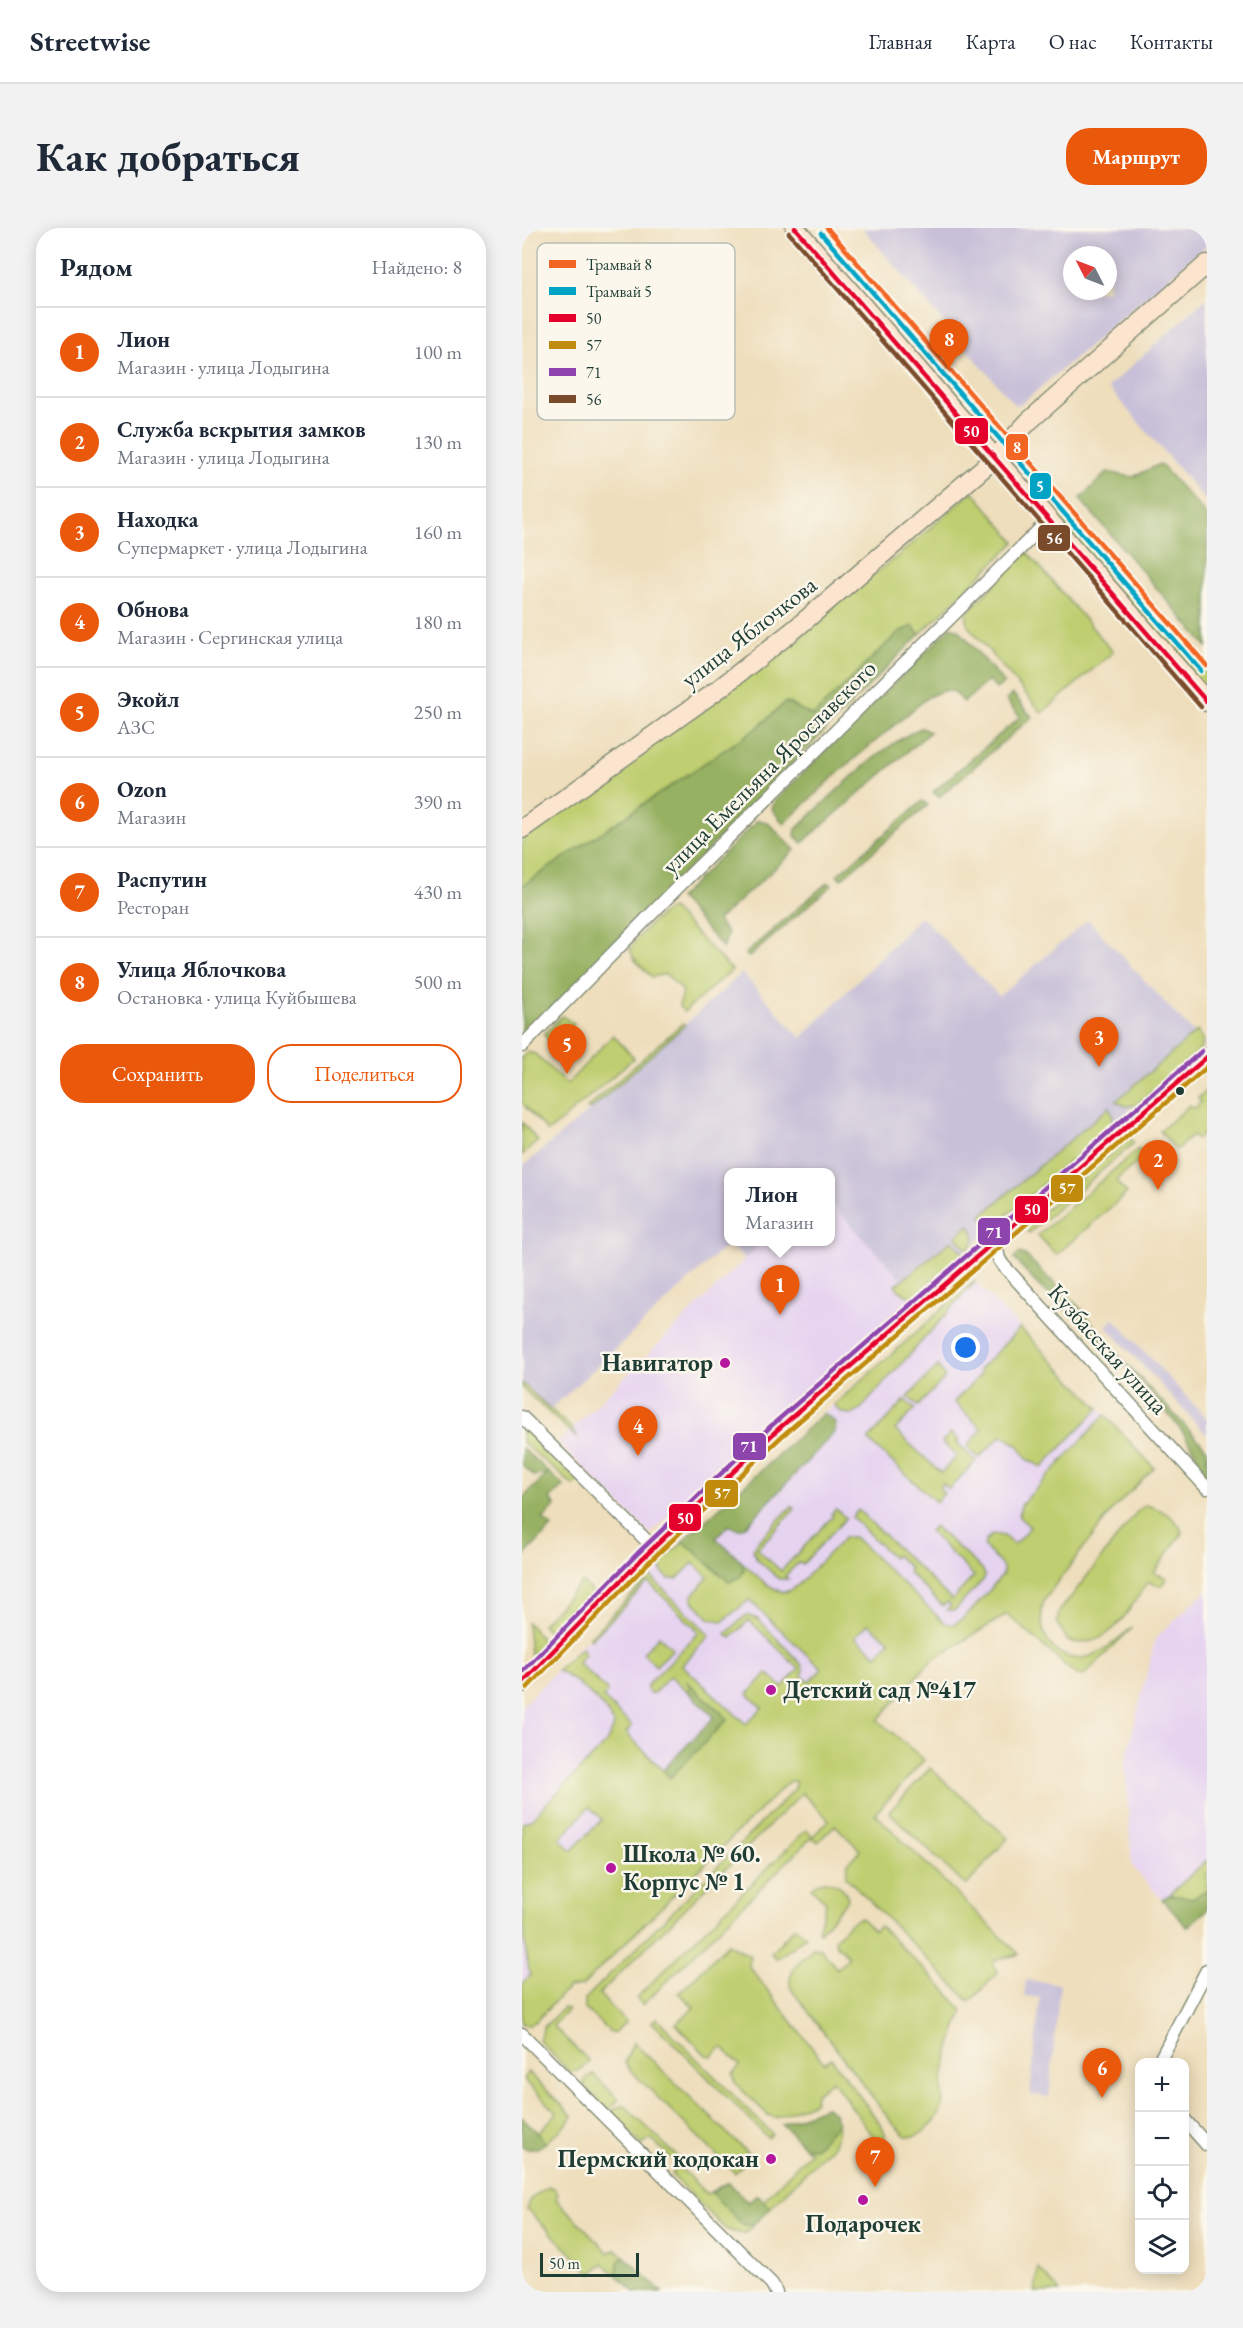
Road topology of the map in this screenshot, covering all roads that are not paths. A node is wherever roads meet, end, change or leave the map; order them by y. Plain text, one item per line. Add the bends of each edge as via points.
1 (795, 228) edge
2 (1207, 264) edge
3 (995, 458) junction
4 (1048, 521) junction
5 (1207, 702) edge
6 (522, 829) edge
7 (522, 1046) edge
8 (1207, 1057) edge
9 (995, 1240) junction
10 (522, 1417) edge
11 (1207, 1488) edge
12 (654, 1547) junction
13 (522, 1683) edge
14 (1207, 1970) edge
15 (522, 2034) edge
16 (1161, 2058) edge
17 (1189, 2124) edge
18 (1207, 2145) edge
19 (776, 2292) edge

1 - 3 main road
2 - 3 main road, улица Яблочкова via 1028,422
3 - 4 main road
3 - 6 main road, улица Яблочкова via 720,688
4 - 5 main road
4 - 7 street, улица Емельяна Ярославского
8 - 9 main road
9 - 11 street, Кузбасская улица via 999,1259
9 - 12 main road via 776,1431
10 - 12 street
12 - 13 main road
14 - 16 street
15 - 19 street
17 - 18 street

